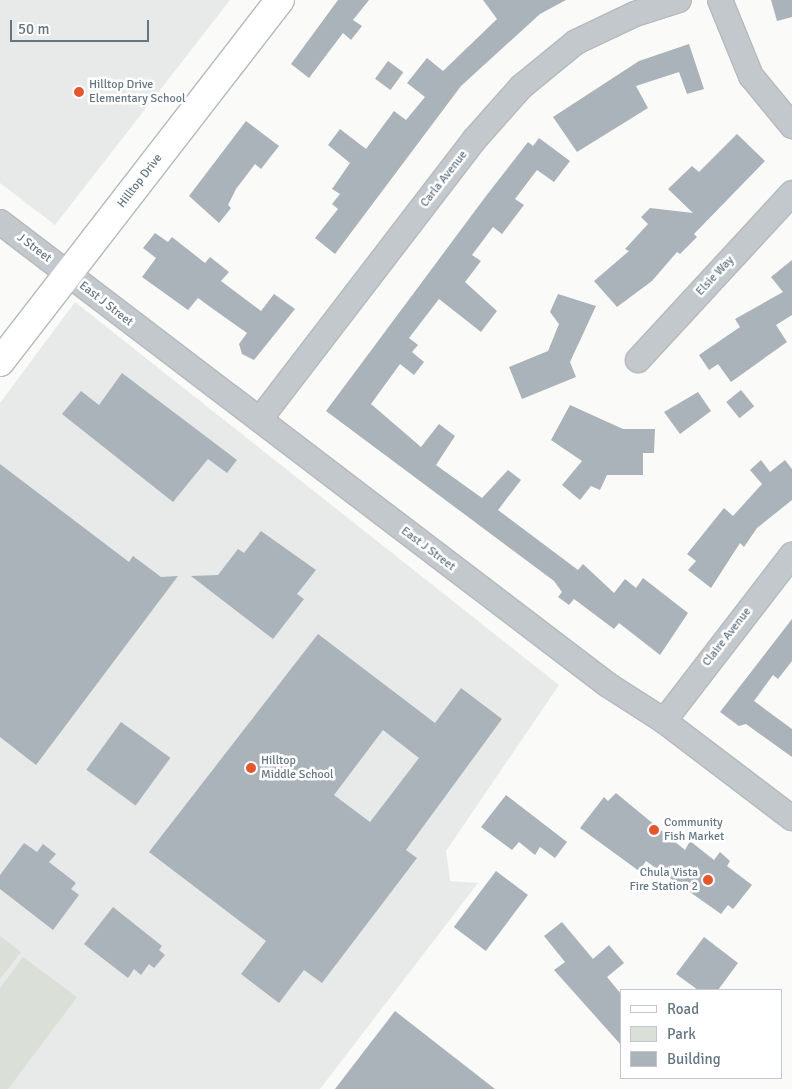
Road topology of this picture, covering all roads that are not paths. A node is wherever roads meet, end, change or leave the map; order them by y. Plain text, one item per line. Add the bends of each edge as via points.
1 (280, 0) edge
2 (679, 0) edge
3 (720, 0) edge
4 (792, 126) edge
5 (792, 192) edge
6 (0, 222) edge
7 (68, 274) junction
8 (638, 360) dead end
9 (0, 362) edge
10 (260, 419) junction
11 (792, 555) edge
12 (664, 721) junction
13 (792, 818) edge

1 - 7 main road, Hilltop Drive
2 - 10 street, Carla Avenue via 635,14 576,42 521,87 474,140
3 - 4 street via 751,76
5 - 8 street, Elsie Way
6 - 7 street, J Street
7 - 9 main road, Hilltop Drive
7 - 10 street, East J Street
10 - 12 street, East J Street via 608,685
11 - 12 street, Claire Avenue
12 - 13 street, East J Street

